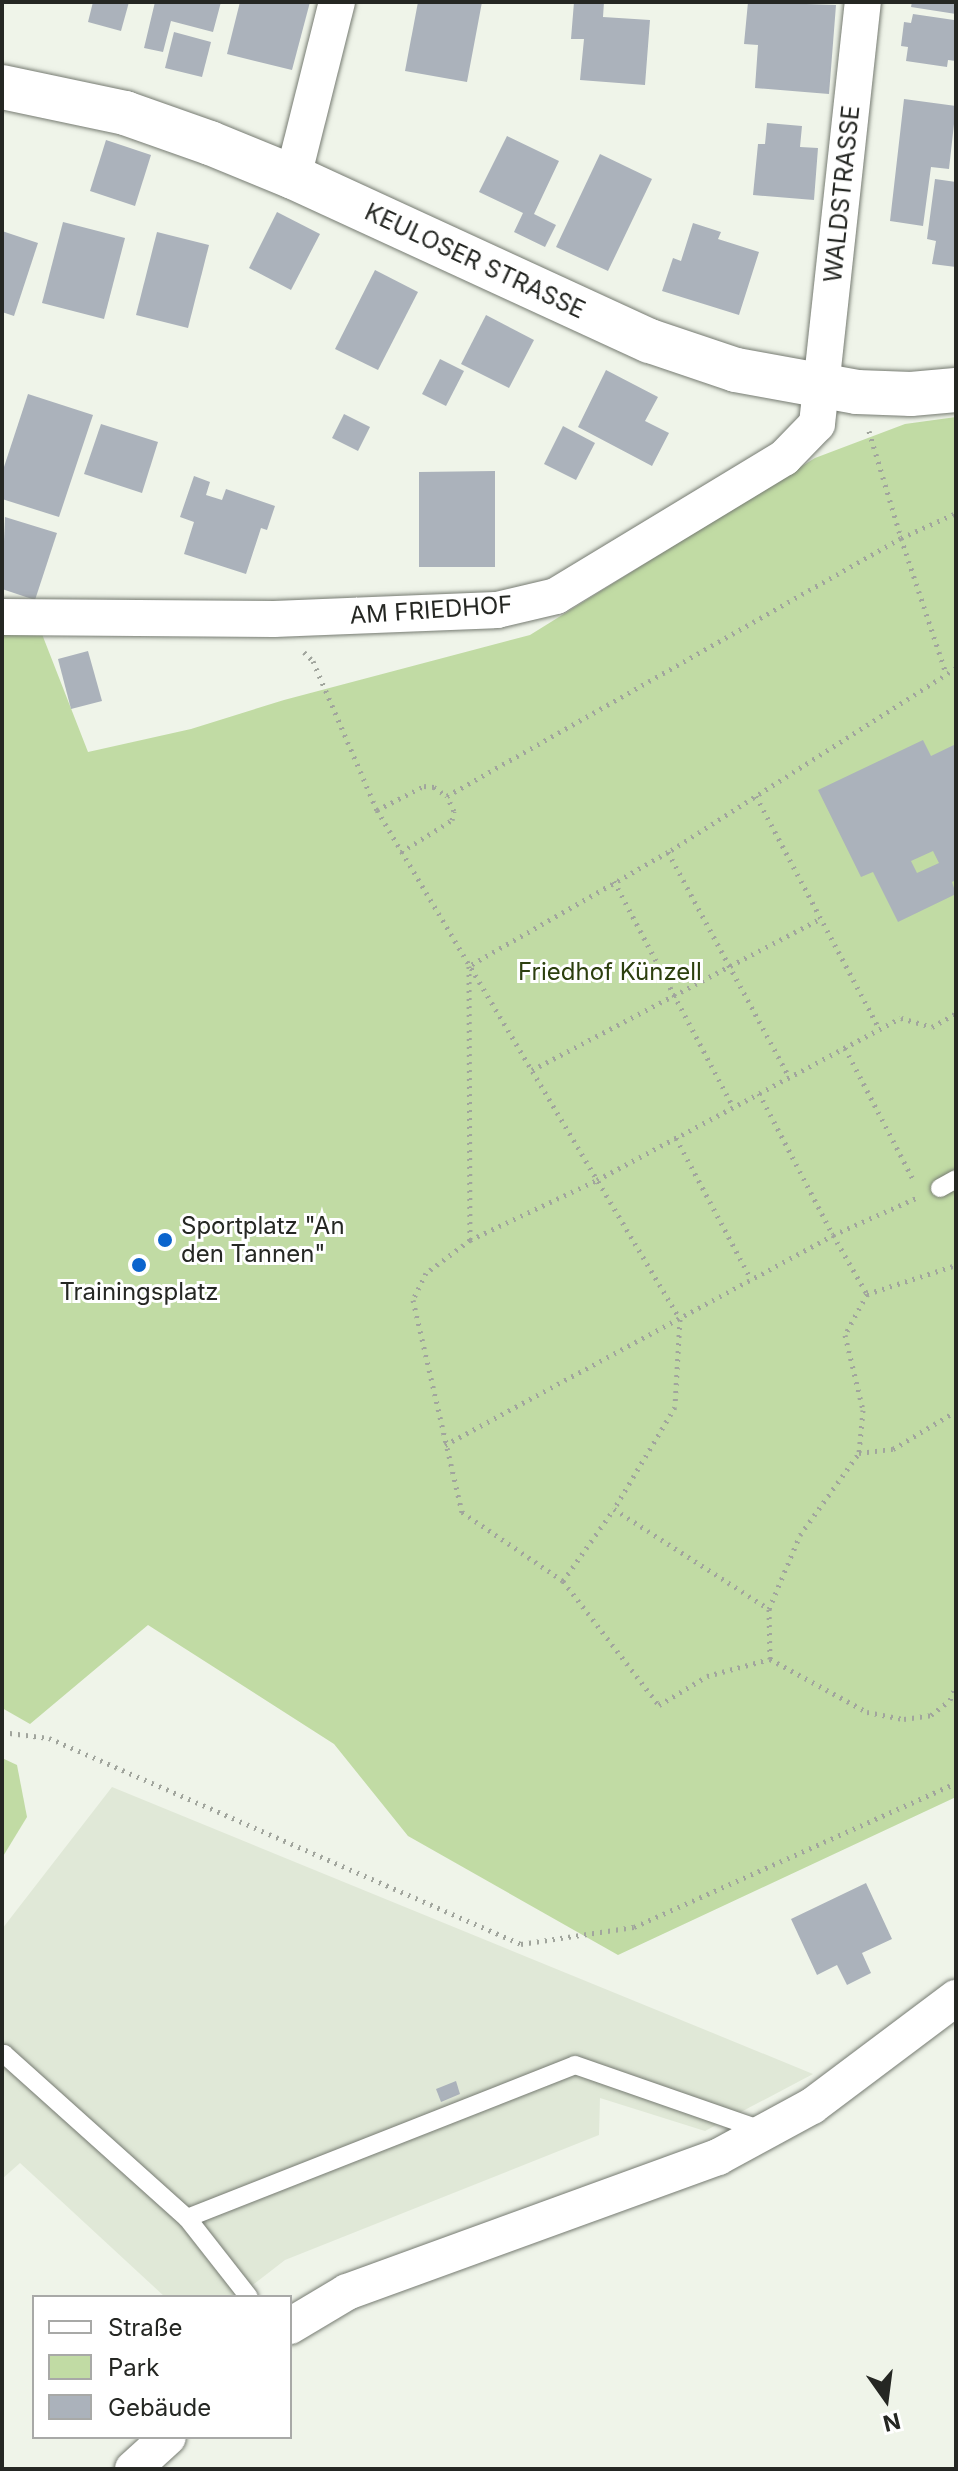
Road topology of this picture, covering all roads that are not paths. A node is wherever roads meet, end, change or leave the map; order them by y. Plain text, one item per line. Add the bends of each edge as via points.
1 (337, 2) edge
2 (863, 2) edge
3 (2, 87) edge
4 (293, 177) junction
5 (840, 389) junction
6 (956, 390) edge
7 (2, 617) edge
8 (956, 1998) edge
9 (2, 2056) edge
10 (766, 2132) junction
11 (187, 2218) junction
12 (247, 2295) edge
13 (292, 2325) edge
14 (166, 2439) edge
15 (133, 2469) edge

1 - 4 street
2 - 5 street, WALDSTRASSE
3 - 4 street, KEULOSER STRASSE via 125,113
4 - 5 street, KEULOSER STRASSE via 650,341 736,370
5 - 6 street, KEULOSER STRASSE via 911,394
5 - 7 street, AM FRIEDHOF via 817,424 784,458 556,596 497,610 274,619
8 - 10 street via 812,2106
9 - 11 lane
10 - 11 lane via 575,2065
10 - 13 street via 718,2157 347,2292
11 - 12 lane
14 - 15 street

